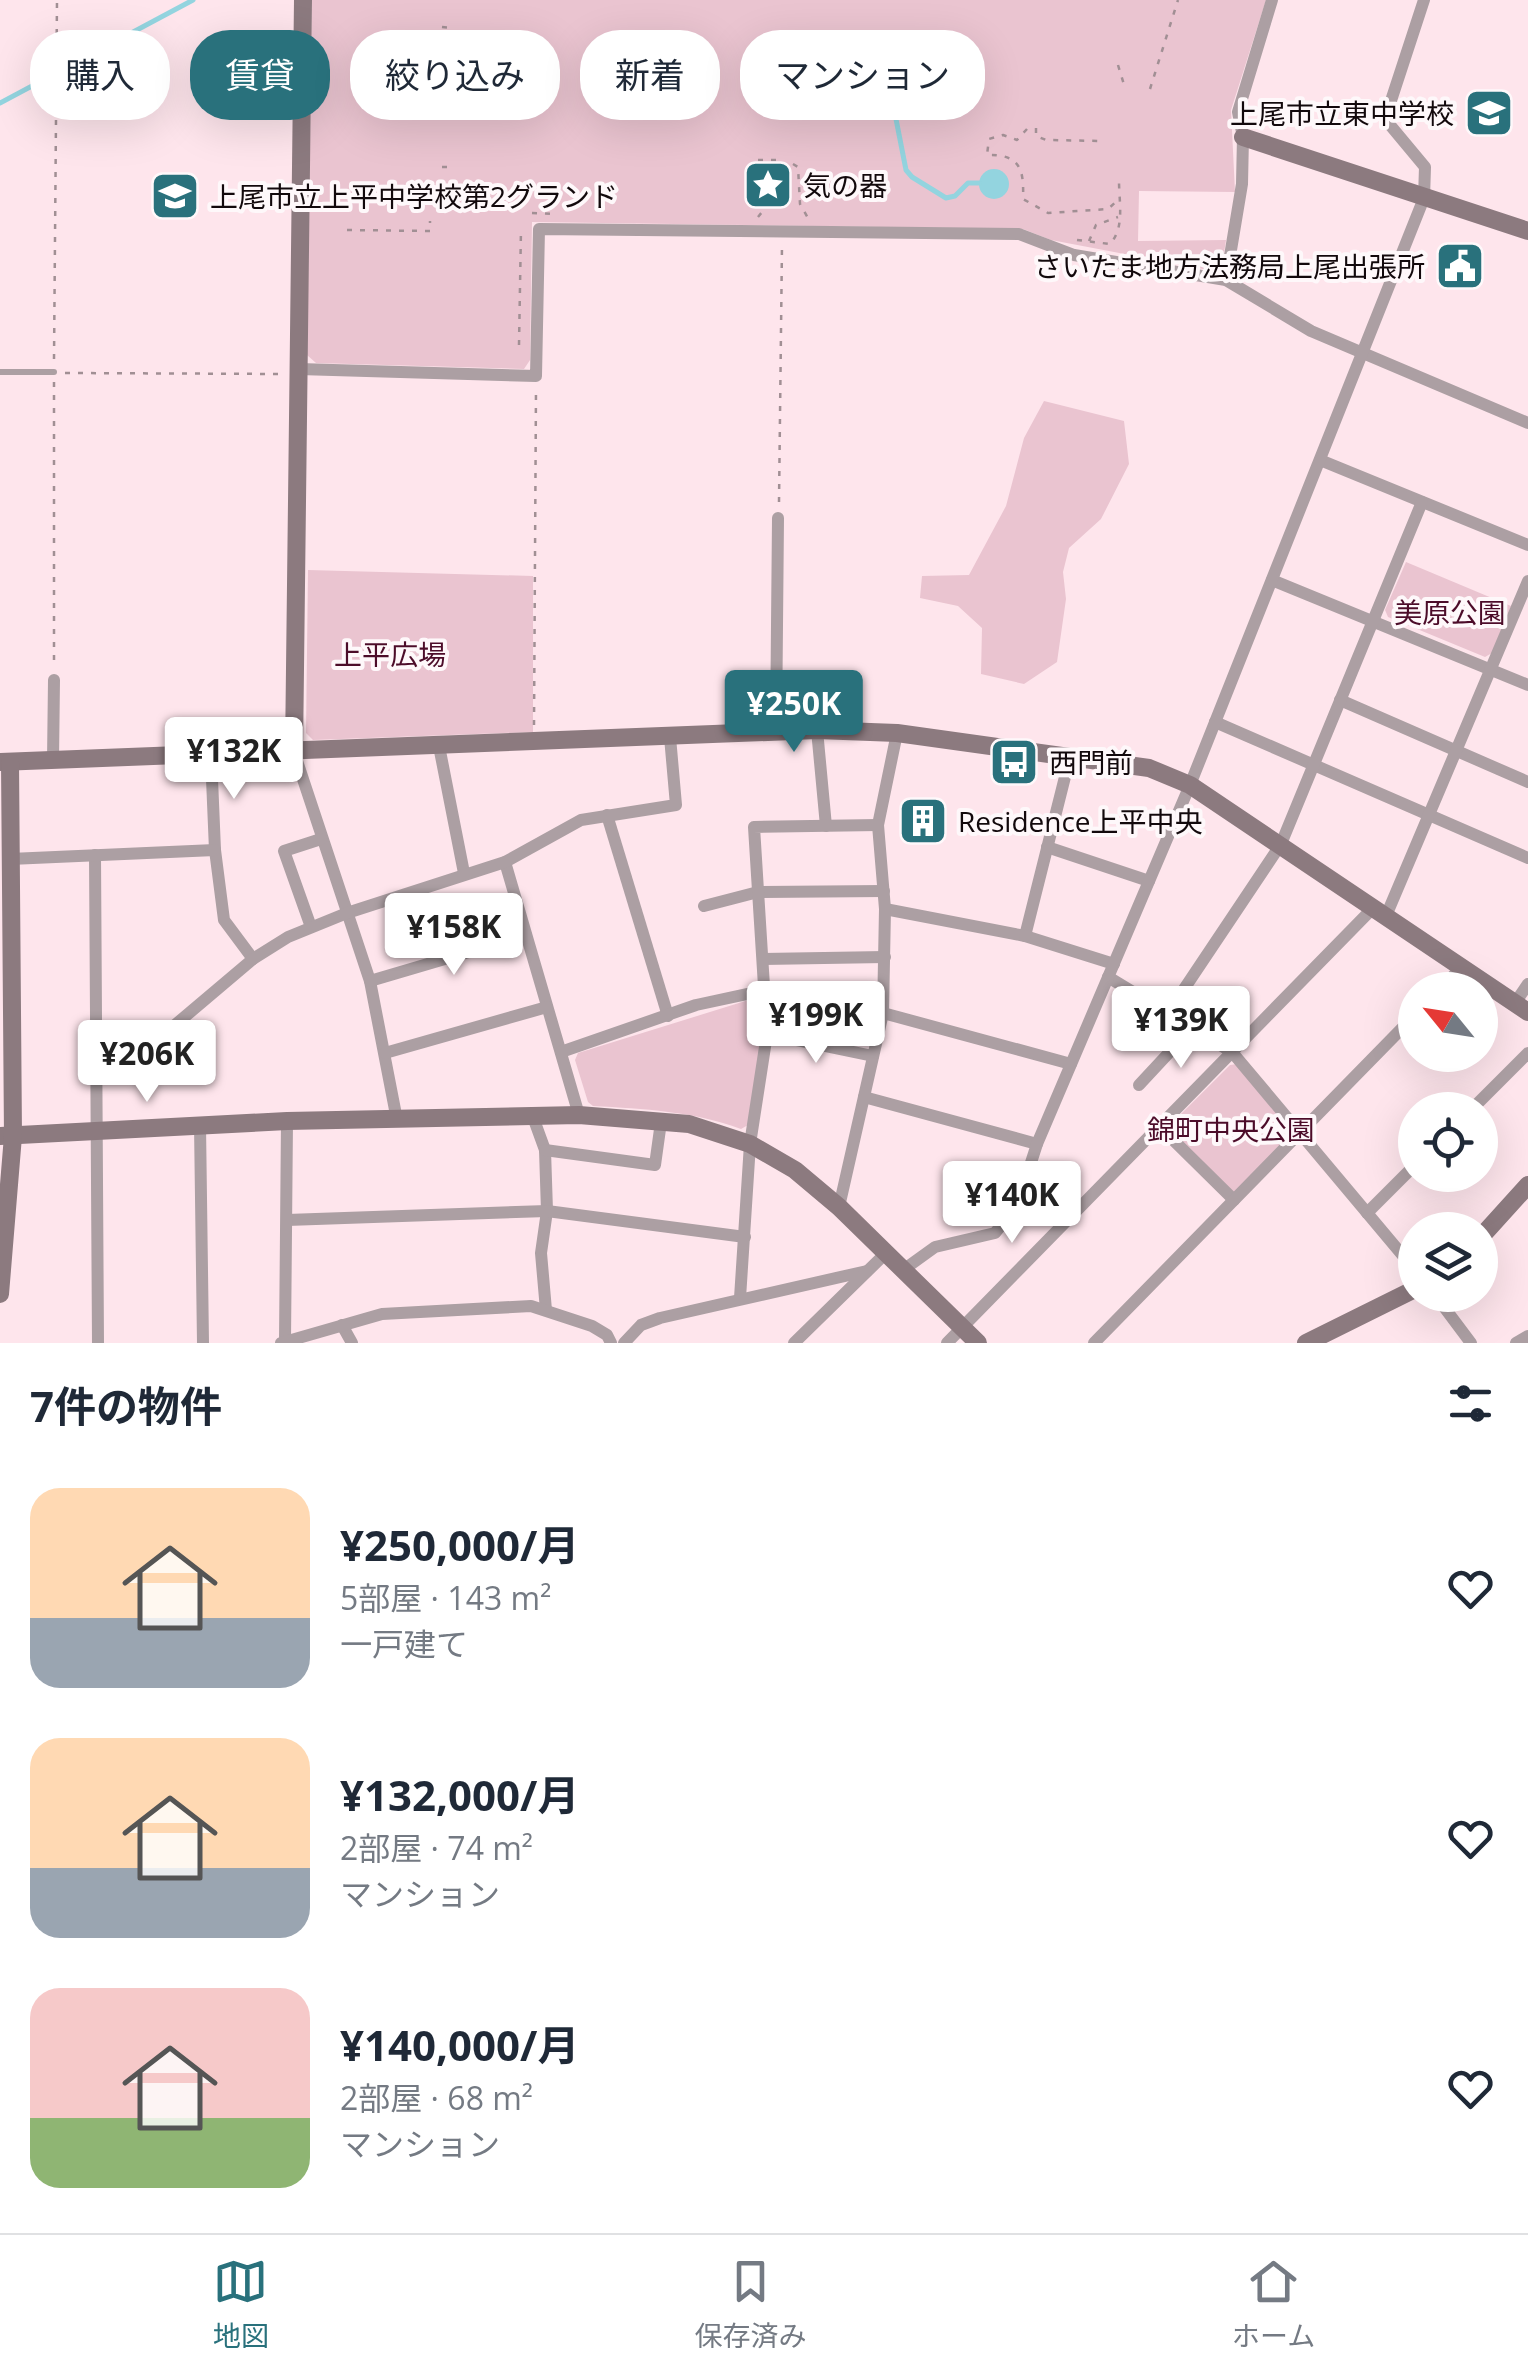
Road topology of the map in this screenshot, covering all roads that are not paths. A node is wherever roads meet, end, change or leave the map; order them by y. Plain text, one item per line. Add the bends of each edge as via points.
1 (303, 0) edge
2 (1272, 0) edge
3 (1424, 0) edge
4 (1243, 137) junction
5 (1424, 198) junction
6 (1528, 231) edge
7 (1226, 280) junction
8 (1362, 354) junction
9 (0, 372) edge
10 (54, 372) road end
11 (299, 372) junction
12 (1528, 422) edge
13 (1320, 460) junction
14 (1422, 502) junction
15 (778, 518) road end
16 (1528, 545) edge
17 (1272, 580) junction
18 (1528, 581) edge
19 (1373, 622) junction
20 (1490, 669) junction
21 (54, 680) road end
22 (1528, 684) edge
23 (1340, 700) junction
24 (1215, 722) junction
25 (817, 730) junction
26 (776, 732) junction
27 (897, 733) junction
28 (670, 737) junction
29 (439, 746) junction
30 (1456, 750) junction
31 (294, 752) junction
32 (211, 755) junction
33 (1070, 757) junction
34 (53, 760) junction
35 (5, 762) edge
36 (1314, 765) junction
37 (1528, 782) edge
38 (1190, 785) junction
39 (1429, 815) junction
40 (607, 816) junction
41 (826, 826) junction
42 (878, 826) junction
43 (320, 839) junction
44 (1281, 844) junction
45 (1047, 847) junction
46 (215, 850) junction
47 (95, 854) junction
48 (1528, 858) edge
49 (10, 859) junction
50 (505, 862) junction
51 (464, 874) junction
52 (1149, 881) junction
53 (884, 891) junction
54 (758, 892) junction
55 (704, 906) dead end
56 (886, 908) junction
57 (1380, 912) junction
58 (347, 913) junction
59 (311, 928) junction
60 (5, 932) edge
61 (526, 935) junction
62 (1024, 936) junction
63 (885, 957) junction
64 (253, 959) junction
65 (763, 959) junction
66 (1462, 967) junction
67 (1111, 970) junction
68 (1457, 972) edge
69 (370, 981) junction
70 (1528, 984) edge
71 (766, 990) junction
72 (548, 1007) junction
73 (1521, 1008) edge
74 (883, 1013) junction
75 (1168, 1013) junction
76 (668, 1016) junction
77 (1192, 1028) junction
78 (1398, 1032) edge
79 (767, 1034) junction
80 (560, 1052) junction
81 (1232, 1052) junction
82 (385, 1053) junction
83 (1528, 1054) edge
84 (873, 1056) junction
85 (98, 1057) junction
86 (1071, 1064) junction
87 (1139, 1085) dead end
88 (1489, 1092) edge
89 (864, 1097) junction
90 (532, 1116) junction
91 (579, 1116) junction
92 (397, 1120) junction
93 (287, 1121) junction
94 (661, 1122) junction
95 (200, 1125) junction
96 (1159, 1126) junction
97 (98, 1132) junction
98 (1300, 1133) junction
99 (6, 1136) edge
100 (750, 1144) junction
101 (1037, 1144) junction
102 (545, 1150) junction
103 (1398, 1182) edge
104 (1528, 1185) edge
105 (1234, 1200) junction
106 (838, 1207) junction
107 (548, 1211) junction
108 (1367, 1213) junction
109 (1498, 1218) edge
110 (287, 1220) junction
111 (744, 1237) junction
112 (1398, 1250) edge
113 (886, 1253) junction
114 (903, 1270) junction
115 (867, 1272) junction
116 (0, 1294) edge
117 (1398, 1297) edge
118 (740, 1298) junction
119 (546, 1310) junction
120 (1448, 1312) edge
121 (342, 1325) junction
122 (962, 1328) junction
123 (1528, 1336) edge
124 (283, 1342) edge
125 (98, 1343) edge
126 (203, 1343) edge
127 (352, 1343) edge
128 (612, 1343) edge
129 (624, 1343) edge
130 (794, 1343) edge
131 (947, 1343) edge
132 (978, 1343) edge
133 (1094, 1343) edge
134 (1306, 1343) edge
135 (1471, 1343) edge
136 (1516, 1343) edge

1 - 11 street
2 - 4 street via 1238,112
3 - 5 street via 1385,119 1424,167
4 - 5 street
4 - 7 street
5 - 6 street
5 - 8 street
7 - 8 street
7 - 11 street via 1074,254 1019,234 539,230 536,376
8 - 12 street
8 - 13 street
9 - 10 lane
11 - 31 street
13 - 14 street
13 - 17 street
14 - 16 street
14 - 19 street
15 - 26 street
17 - 19 street
17 - 24 street
18 - 20 street
19 - 20 street
19 - 23 street
20 - 22 street
20 - 30 street
21 - 34 street
23 - 30 street
23 - 36 street
24 - 36 street
24 - 38 street
25 - 26 street
25 - 27 street
25 - 41 street
26 - 28 street
27 - 33 street
27 - 42 street
28 - 29 street
28 - 40 street via 676,805
29 - 31 street
29 - 51 street
30 - 37 street
30 - 39 street
31 - 32 street
31 - 43 street
32 - 34 street
32 - 46 street
33 - 38 street via 1148,768
33 - 45 street
34 - 35 street
35 - 49 street
36 - 39 street
36 - 44 street
38 - 44 street
38 - 52 street
39 - 48 street
39 - 57 street
40 - 50 street via 581,820
40 - 76 street
41 - 42 street
41 - 54 street via 754,827
42 - 53 street
43 - 58 street
43 - 59 street via 284,851
44 - 57 street
44 - 75 street
45 - 52 street
45 - 62 street
46 - 47 street
46 - 64 street via 224,920
47 - 49 street
47 - 85 street
49 - 60 street
50 - 51 street
50 - 61 street
51 - 58 street
52 - 67 street
53 - 54 street
53 - 56 street
54 - 55 street
54 - 65 street
56 - 62 street
56 - 63 street
57 - 66 street
57 - 81 street
58 - 59 street
58 - 69 street
59 - 64 street
60 - 99 street
61 - 69 street
61 - 72 street
62 - 67 street
63 - 65 street
63 - 74 street
64 - 85 street via 136,1058
65 - 71 street
66 - 68 street
66 - 73 street
67 - 75 street
67 - 86 street
69 - 82 street
70 - 73 street
71 - 76 street
71 - 79 street
72 - 80 street
72 - 82 street
74 - 84 street
74 - 86 street
75 - 77 street
76 - 80 street
77 - 81 street
77 - 87 street
78 - 98 street
79 - 84 street
79 - 100 street
80 - 91 street
81 - 96 street
81 - 98 street
82 - 92 street
83 - 88 street
84 - 89 street
85 - 97 street
86 - 101 street
89 - 101 street
89 - 106 street
90 - 91 street
90 - 92 street
90 - 102 street
91 - 94 street
92 - 93 street
93 - 95 street
93 - 110 street
94 - 100 street
94 - 102 street via 655,1164
95 - 97 street
95 - 126 street
96 - 105 street
96 - 122 street
97 - 99 street
97 - 125 street
98 - 105 street
98 - 108 street
99 - 116 street
100 - 106 street via 795,1170
100 - 111 street
101 - 114 street via 1017,1206 994,1233 936,1248
102 - 107 street
103 - 108 street
104 - 109 street
105 - 133 street
106 - 113 street
107 - 110 street
107 - 111 street
107 - 119 street via 541,1253
108 - 112 street
110 - 124 street
111 - 118 street
113 - 114 street
113 - 115 street
114 - 122 street
115 - 118 street
115 - 130 street
117 - 134 street
118 - 129 street via 640,1325
119 - 121 street via 382,1314
119 - 128 street via 592,1326
120 - 135 street
121 - 124 street
121 - 127 street
122 - 131 street
122 - 132 street
123 - 136 street

